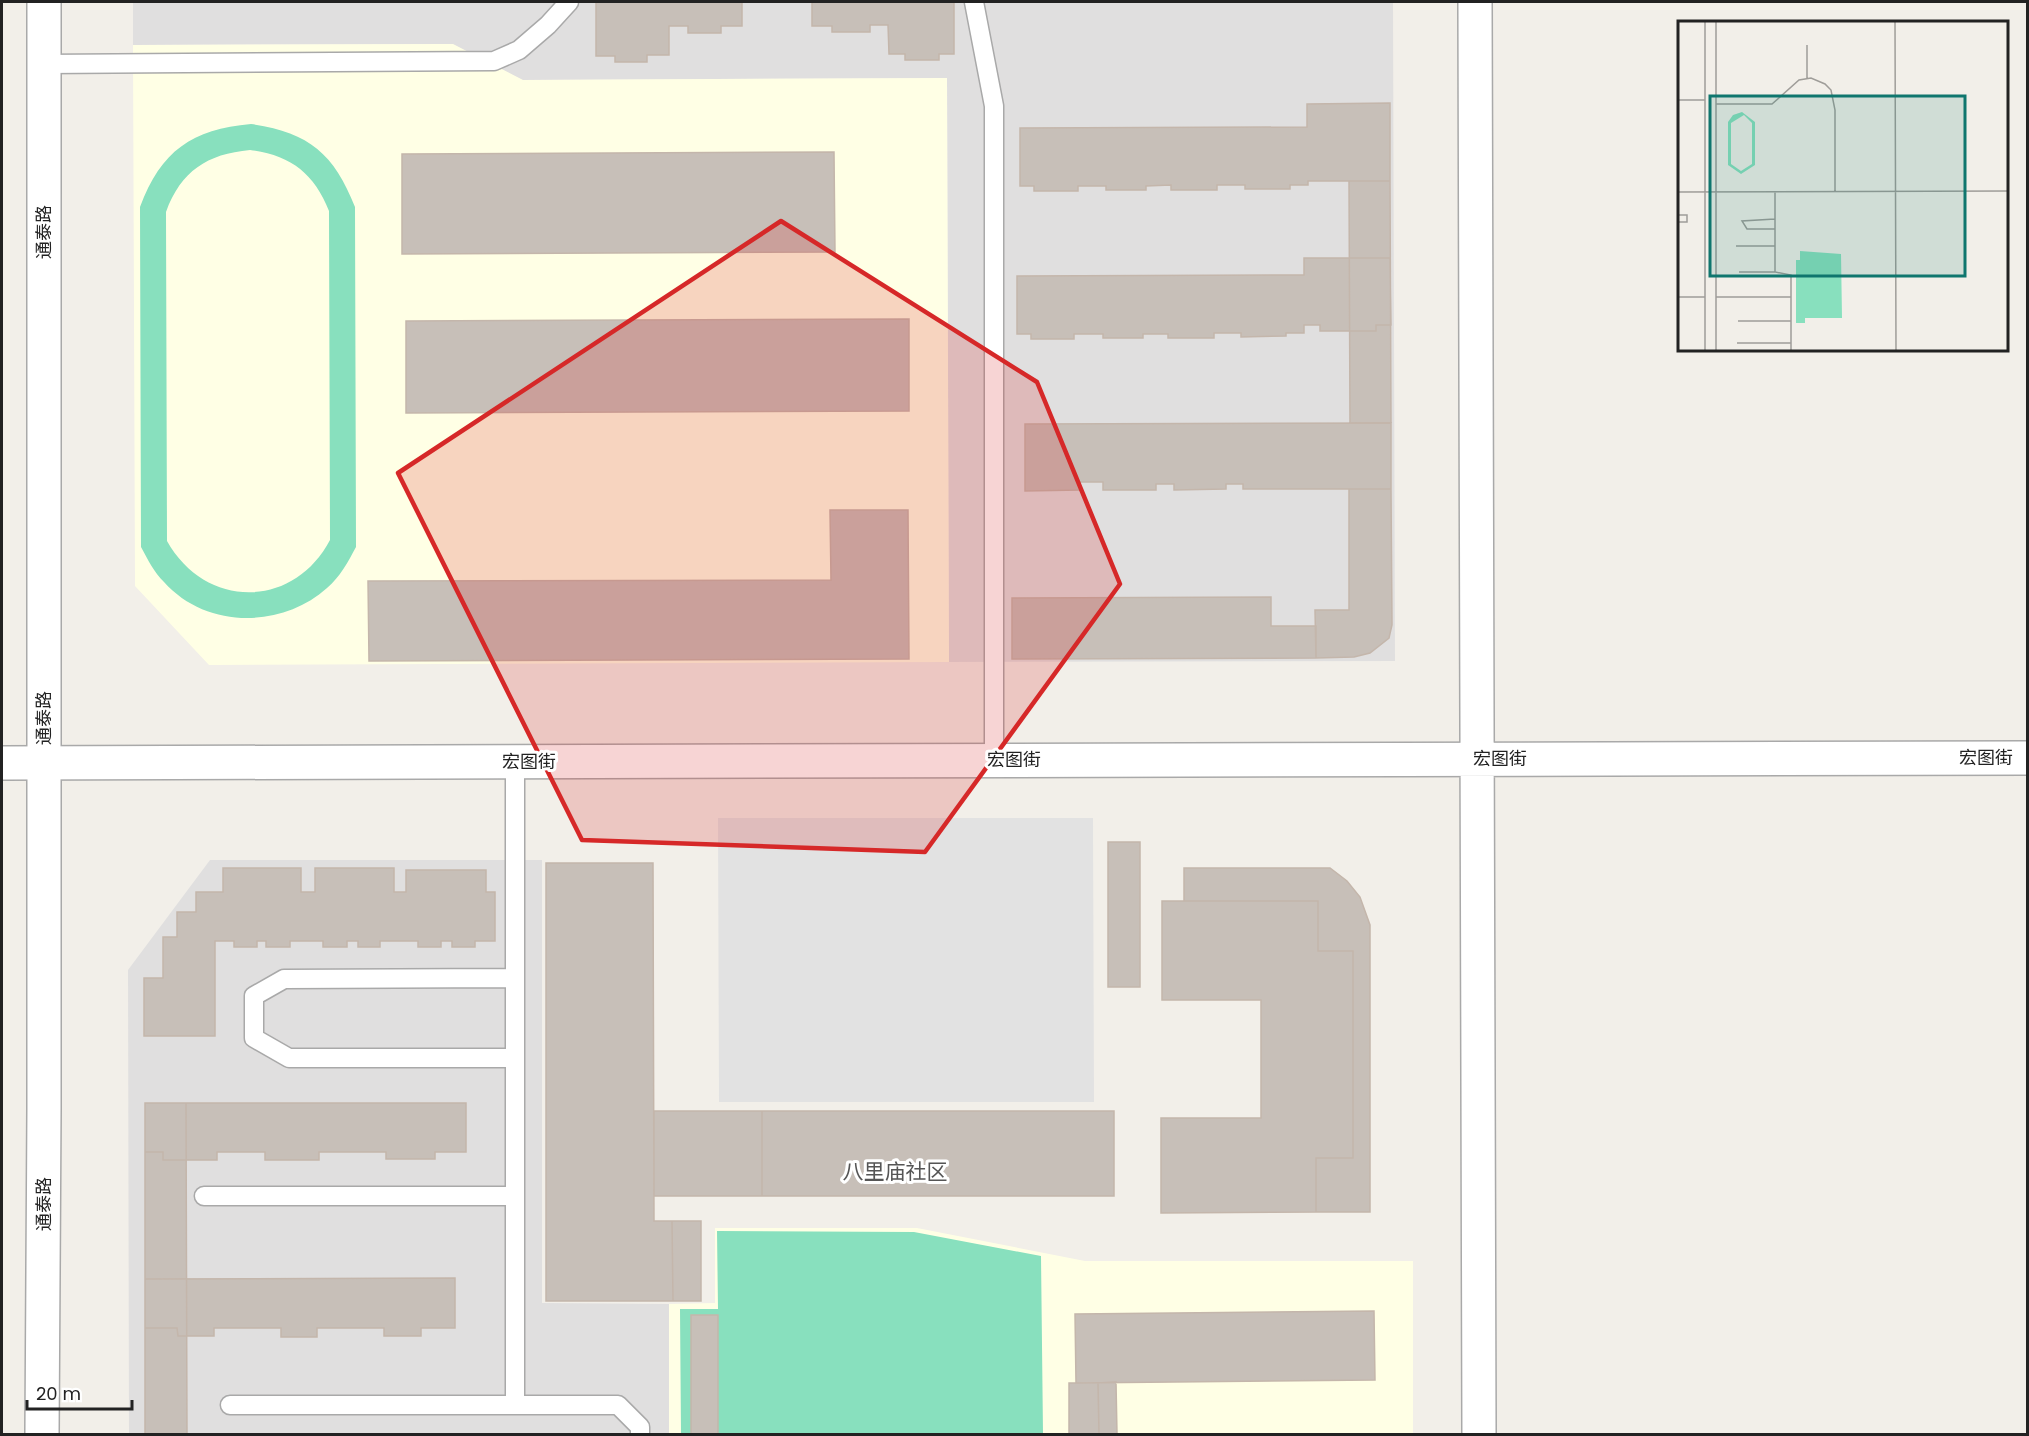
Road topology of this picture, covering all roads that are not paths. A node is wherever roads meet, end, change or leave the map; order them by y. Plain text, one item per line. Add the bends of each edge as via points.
1 (44, 2) edge
2 (569, 2) edge
3 (974, 2) edge
4 (1475, 2) edge
5 (44, 64) junction
6 (2028, 758) edge
7 (1477, 759) junction
8 (994, 760) junction
9 (515, 762) junction
10 (2, 763) edge
11 (44, 763) junction
12 (515, 978) junction
13 (515, 1058) junction
14 (204, 1196) dead end
15 (515, 1196) junction
16 (230, 1405) dead end
17 (515, 1405) junction
18 (42, 1434) edge
19 (640, 1434) edge
20 (1479, 1434) edge

1 - 5 street, 通泰路
2 - 5 lane via 519,50 494,61
3 - 8 lane via 994,106
4 - 7 street
5 - 11 street, 通泰路
6 - 7 street, 宏图街
7 - 8 street, 宏图街
7 - 20 street
8 - 9 street, 宏图街
9 - 11 street, 宏图街
9 - 12 lane
10 - 11 street, 宏图街
11 - 18 street, 通泰路
12 - 13 lane
12 - 13 lane via 284,979 254,996 254,1038 289,1058
13 - 15 lane
14 - 15 lane
15 - 17 lane
16 - 17 lane
17 - 19 lane via 618,1405 640,1427

